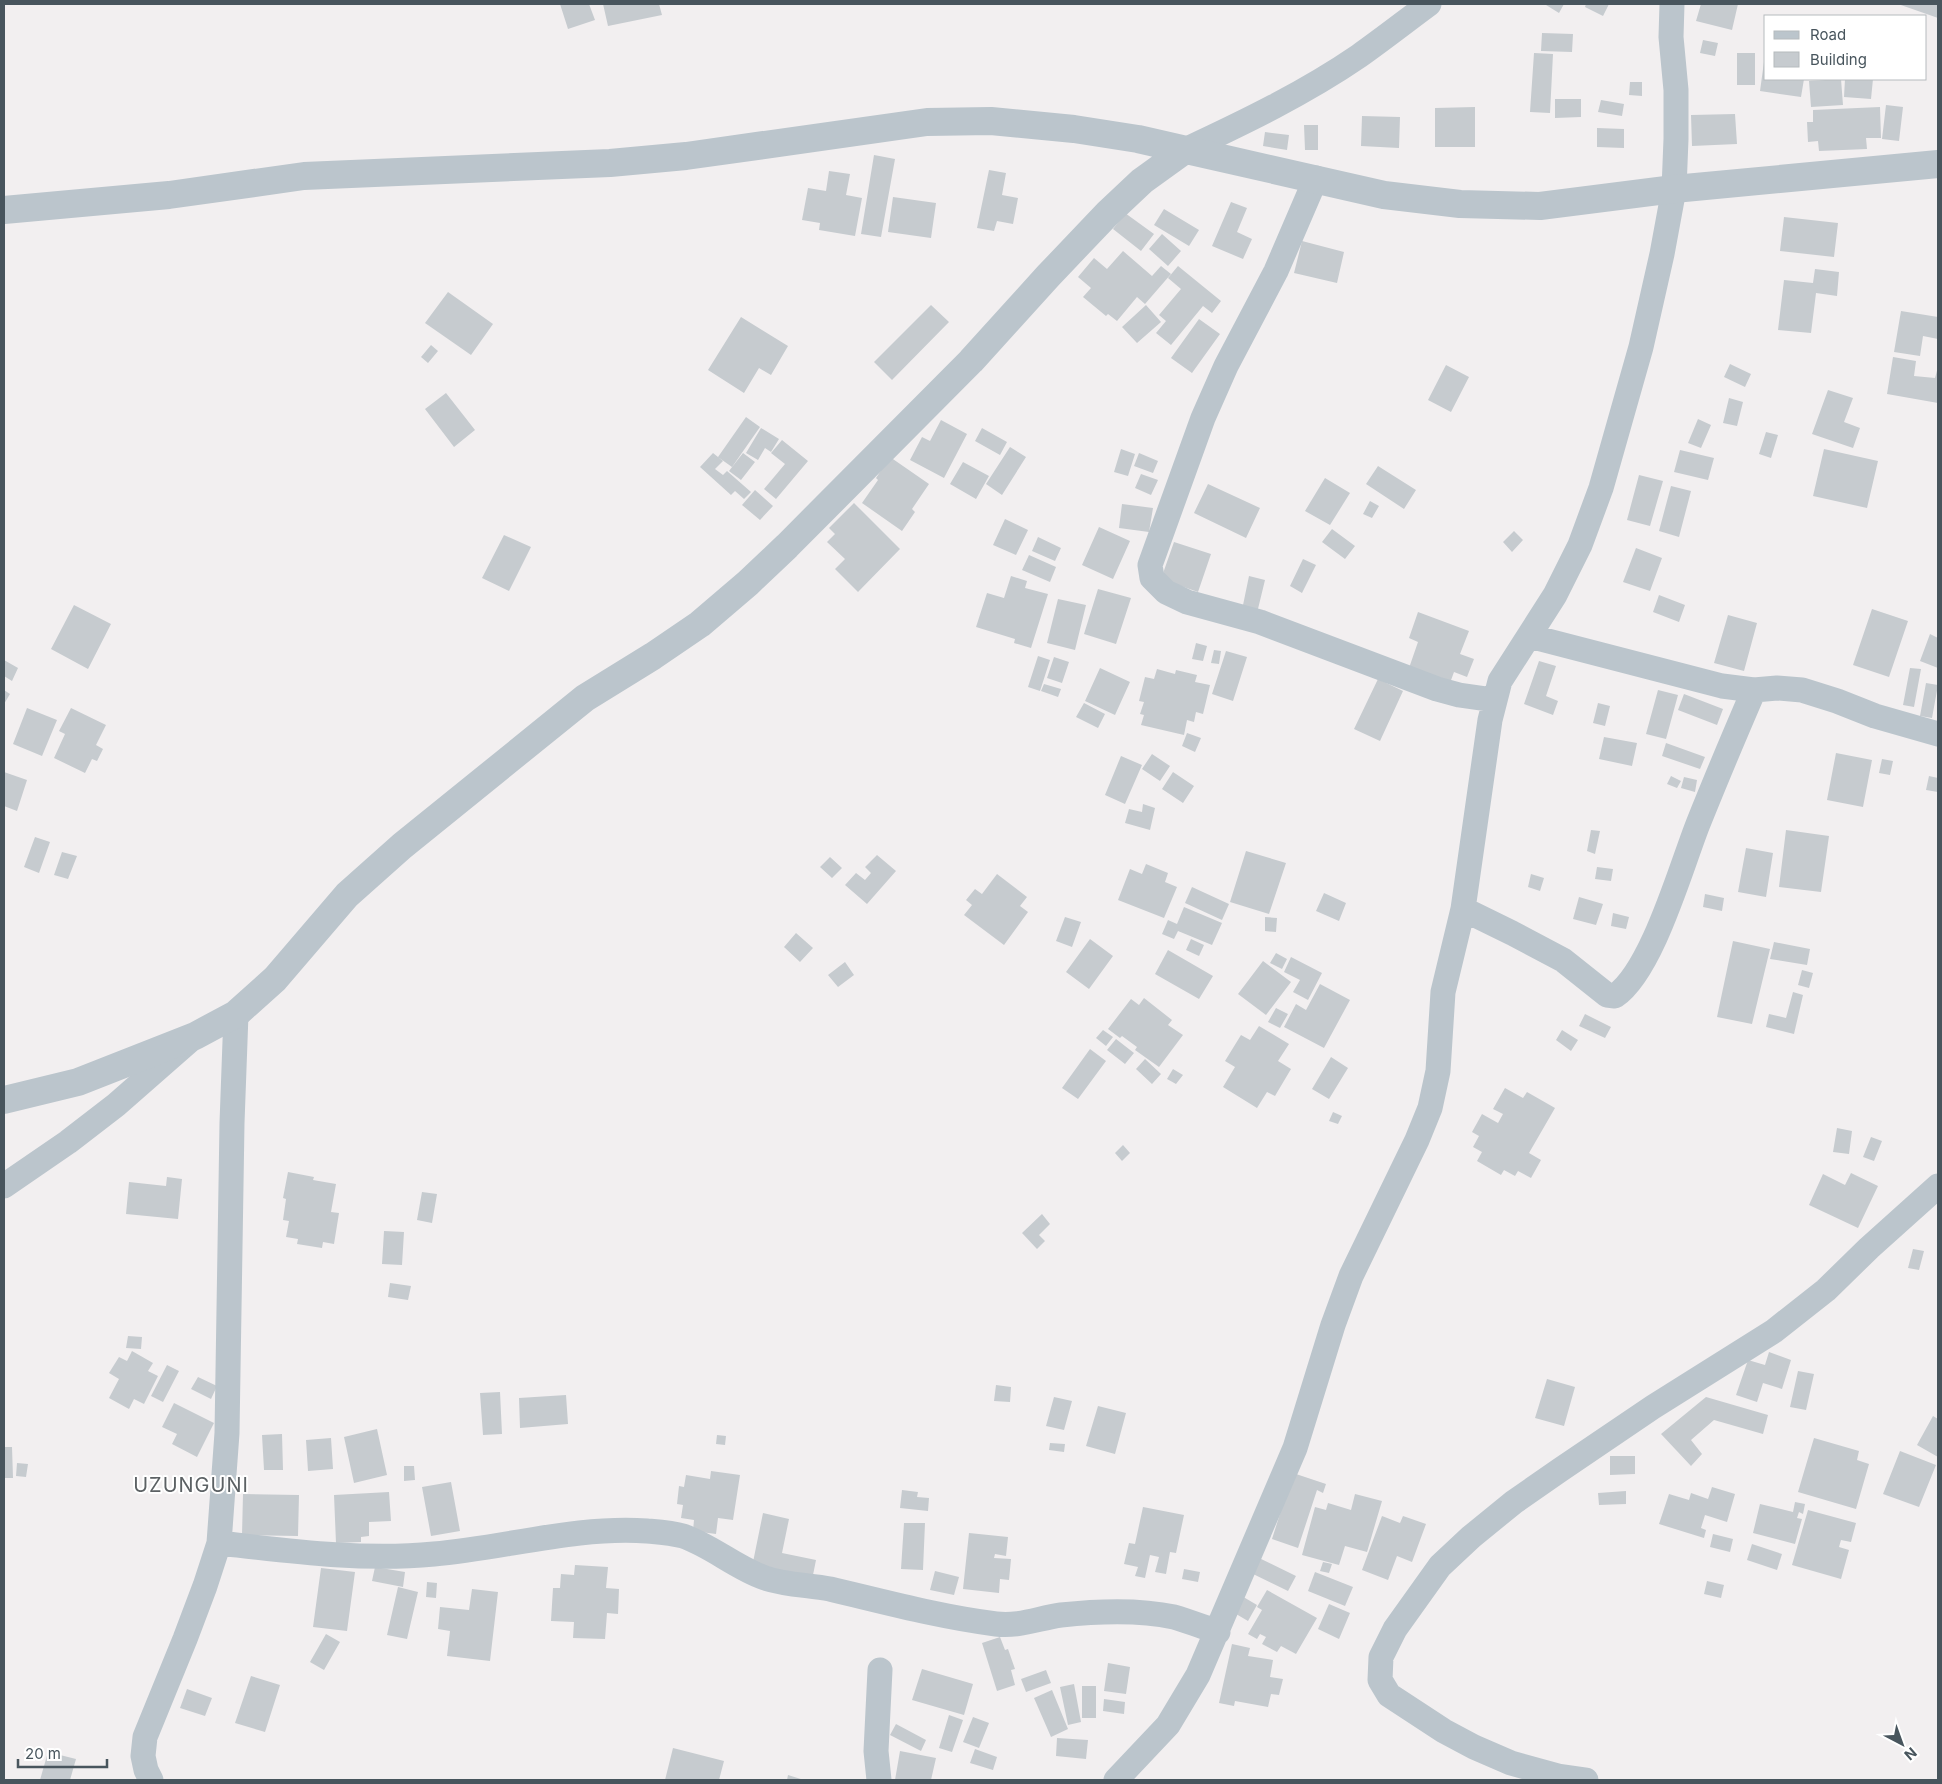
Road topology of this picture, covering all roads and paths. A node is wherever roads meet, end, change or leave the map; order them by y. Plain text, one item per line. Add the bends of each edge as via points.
1 (1429, 4) edge
2 (1672, 4) edge
3 (1185, 150) junction
4 (1938, 164) edge
5 (1316, 178) junction
6 (1674, 189) junction
7 (4, 210) edge
8 (1529, 636) junction
9 (1754, 690) junction
10 (1494, 700) junction
11 (1938, 734) edge
12 (1463, 909) junction
13 (236, 1014) junction
14 (195, 1036) junction
15 (4, 1100) edge
16 (4, 1186) edge
17 (1938, 1186) edge
18 (219, 1543) junction
19 (1218, 1632) junction
20 (880, 1670) dead end
21 (152, 1780) edge
22 (879, 1780) edge
23 (1116, 1780) edge
24 (1586, 1780) edge

1 - 3 street via 1358,56 1278,105
2 - 6 street via 1671,37 1676,90
3 - 5 street
3 - 7 street via 1074,129 991,121 927,122 610,164 304,176 169,195
3 - 13 street via 1142,181 1108,213 971,361 748,583 700,624 585,698 402,846 347,895 275,980
4 - 6 street
5 - 6 street via 1384,194 1460,204 1540,206
5 - 10 street via 1276,271 1226,366 1203,418 1150,565 1152,578 1166,592 1187,602 1260,622 1437,689
6 - 8 street via 1641,347 1601,488 1570,569
8 - 9 street via 1722,686
8 - 10 street via 1500,681
9 - 11 street via 1802,690
9 - 12 street via 1648,953 1621,992 1607,995 1563,960
10 - 12 street
12 - 19 street via 1443,992 1438,1071 1430,1108 1351,1276 1295,1448
13 - 14 street
13 - 18 street via 228,1414
14 - 15 street via 78,1082
14 - 16 street via 116,1105
17 - 24 street via 1826,1290 1774,1331 1653,1407 1514,1502 1471,1536 1440,1566 1395,1629 1381,1657 1380,1680 1388,1695 1444,1731 1510,1763
18 - 19 street via 296,1551 413,1556 588,1532 647,1531 682,1536 768,1579 984,1622 1003,1625 1093,1612 1134,1612 1174,1617
18 - 21 street via 145,1737 143,1756
19 - 23 street via 1198,1675 1168,1725
20 - 22 street via 876,1751

